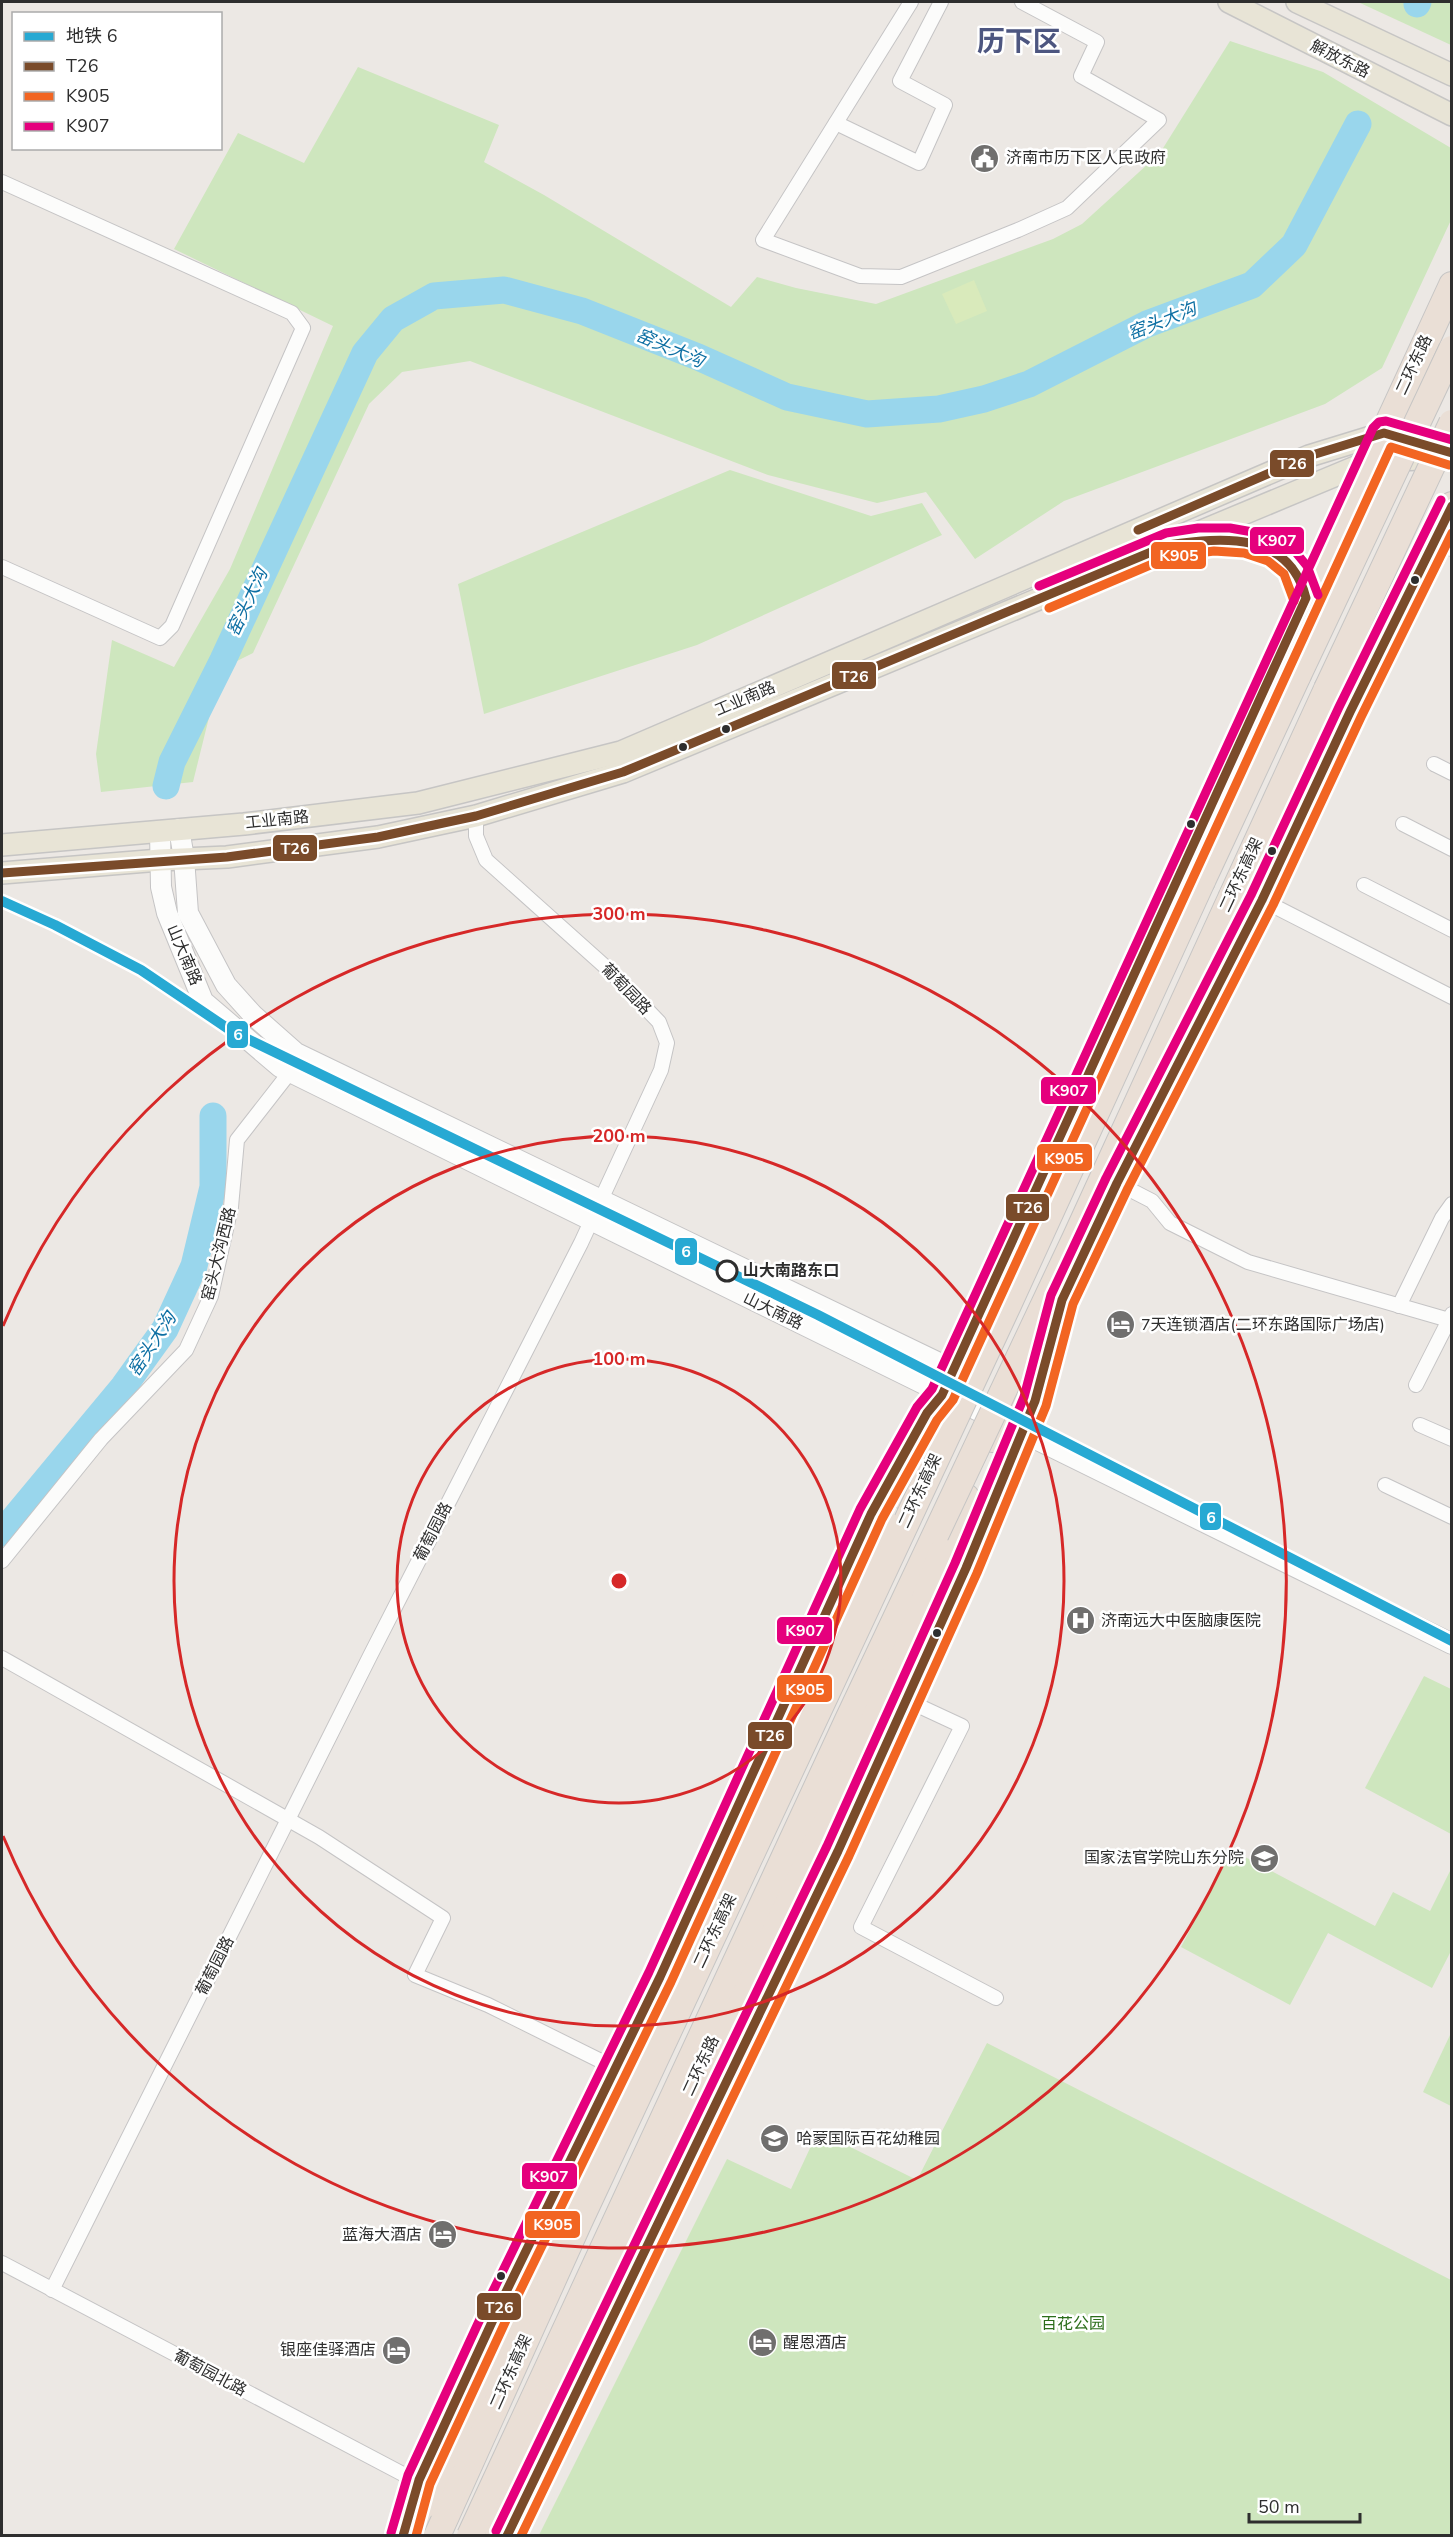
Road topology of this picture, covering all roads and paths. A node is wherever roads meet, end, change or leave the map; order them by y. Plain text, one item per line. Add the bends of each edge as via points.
1 (911, 2) edge
2 (941, 2) edge
3 (1022, 2) edge
4 (1228, 2) edge
5 (1305, 3) edge
6 (1452, 75) edge
7 (1452, 115) edge
8 (836, 123) junction
9 (2, 182) edge
10 (1452, 285) edge
11 (1452, 349) edge
12 (1452, 423) edge
13 (1384, 434) junction
14 (1452, 453) edge
15 (1452, 458) edge
16 (1370, 461) junction
17 (1452, 505) edge
18 (1445, 538) edge
19 (1168, 544) junction
20 (2, 567) edge
21 (1306, 598) junction
22 (1434, 764) dead end
23 (1452, 773) edge
24 (476, 816) junction
25 (1402, 824) dead end
26 (169, 830) junction
27 (2, 845) edge
28 (1452, 849) edge
29 (184, 858) junction
30 (160, 860) junction
31 (2, 873) edge
32 (1364, 885) dead end
33 (1262, 900) junction
34 (1452, 930) edge
35 (1452, 997) edge
36 (290, 1072) junction
37 (1117, 1183) junction
38 (1452, 1204) edge
39 (591, 1221) junction
40 (1399, 1306) junction
41 (1450, 1317) edge
42 (952, 1372) junction
43 (1416, 1385) dead end
44 (950, 1402) junction
45 (1420, 1425) dead end
46 (1003, 1428) junction
47 (1452, 1439) edge
48 (1385, 1485) dead end
49 (871, 1514) junction
50 (1452, 1517) edge
51 (947, 1542) junction
52 (977, 1543) junction
53 (2, 1561) edge
54 (948, 1569) junction
55 (872, 1579) junction
56 (919, 1597) junction
57 (949, 1606) junction
58 (1452, 1644) edge
59 (2, 1658) edge
60 (817, 1697) junction
61 (906, 1700) junction
62 (772, 1732) junction
63 (288, 1820) junction
64 (996, 1998) dead end
65 (615, 2068) junction
66 (2, 2264) edge
67 (52, 2290) junction
68 (422, 2493) junction
69 (403, 2535) edge
70 (411, 2535) edge
71 (437, 2535) edge
72 (470, 2535) edge
73 (483, 2535) edge
74 (498, 2535) edge
75 (507, 2535) edge

1 - 8 street
2 - 8 street via 900,81 945,105 919,163
3 - 8 street via 1097,42 1081,76 1159,120 1067,208 901,278 860,276 763,240
4 - 7 main road, 解放东路
5 - 6 main road, 解放东路
9 - 20 street via 292,313 303,328 172,626 160,638
10 - 13 highway, 二环东路
11 - 44 highway, 二环东高架, bridge via 1199,887 1013,1295
12 - 46 highway, 二环东高架, bridge
13 - 14 main road
13 - 16 highway, 二环东路
13 - 26 main road, 工业南路 via 1309,456 621,752 418,803
15 - 16 main road, 工业南路
16 - 19 main road, 工业南路
16 - 21 highway, 二环东路
17 - 18 highway, 二环东路
18 - 33 highway, 二环东路
19 - 21 main road via 1223,539 1275,551 1295,568
19 - 24 main road, 工业南路 via 623,772
21 - 42 highway, 二环东路
22 - 23 street
24 - 29 main road, 工业南路 via 378,837 227,857
24 - 39 street, 葡萄园路 via 476,836 486,860 610,970 659,1022 667,1043 661,1070
25 - 28 street
26 - 27 main road, 工业南路
26 - 29 main road, 山大南路
26 - 30 main road, 山大南路
29 - 30 main road, 工业南路
29 - 42 main road, 山大南路 via 188,913 226,985 296,1053
30 - 31 main road, 工业南路
30 - 36 main road, 山大南路 via 169,921 203,1001 241,1036
32 - 34 street
33 - 35 street
33 - 37 highway, 二环东路
36 - 39 main road, 山大南路
36 - 53 street, 窑头大沟西路 via 237,1140 231,1207 212,1296 186,1350 101,1439
37 - 40 street via 1152,1201 1170,1223 1248,1262
37 - 46 highway, 二环东路
38 - 40 street
39 - 44 main road, 山大南路
39 - 63 street, 葡萄园路
40 - 41 street
41 - 43 street
42 - 44 highway, 二环东路
42 - 46 main road, 山大南路
44 - 46 main road, 山大南路
44 - 49 highway, 二环东路 via 927,1413
44 - 55 highway, 二环东路
44 - 68 highway, bridge via 837,1614
44 - 71 highway, 二环东高架, bridge
45 - 47 street
46 - 51 highway, 二环东路 via 989,1444
46 - 52 highway, 二环东路
46 - 58 main road, 山大南路
46 - 72 highway, 二环东高架, bridge
46 - 74 highway, bridge via 905,1654 562,2387
48 - 50 street
49 - 55 highway, 二环东路
49 - 62 highway, 二环东路
51 - 54 highway, 二环东路
51 - 56 highway, 二环东路
52 - 54 highway, 二环东路
52 - 57 highway, 二环东路
54 - 56 highway, 二环东路
54 - 57 highway, 二环东路
55 - 60 highway, 二环东路
56 - 73 highway, 二环东路
57 - 61 highway, 二环东路
59 - 63 street
60 - 62 highway, 二环东路
60 - 68 highway, 二环东路 via 451,2479
61 - 64 street via 962,1726 861,1927
61 - 75 highway, 二环东路 via 832,1862
62 - 65 highway, 二环东路
63 - 65 street via 443,1918 415,1975 488,2005
63 - 67 street, 葡萄园路
65 - 68 highway, 二环东路 via 504,2296
66 - 67 street, 葡萄园北路
67 - 68 street, 葡萄园北路
68 - 69 highway, 二环东路
68 - 70 highway, 二环东路

